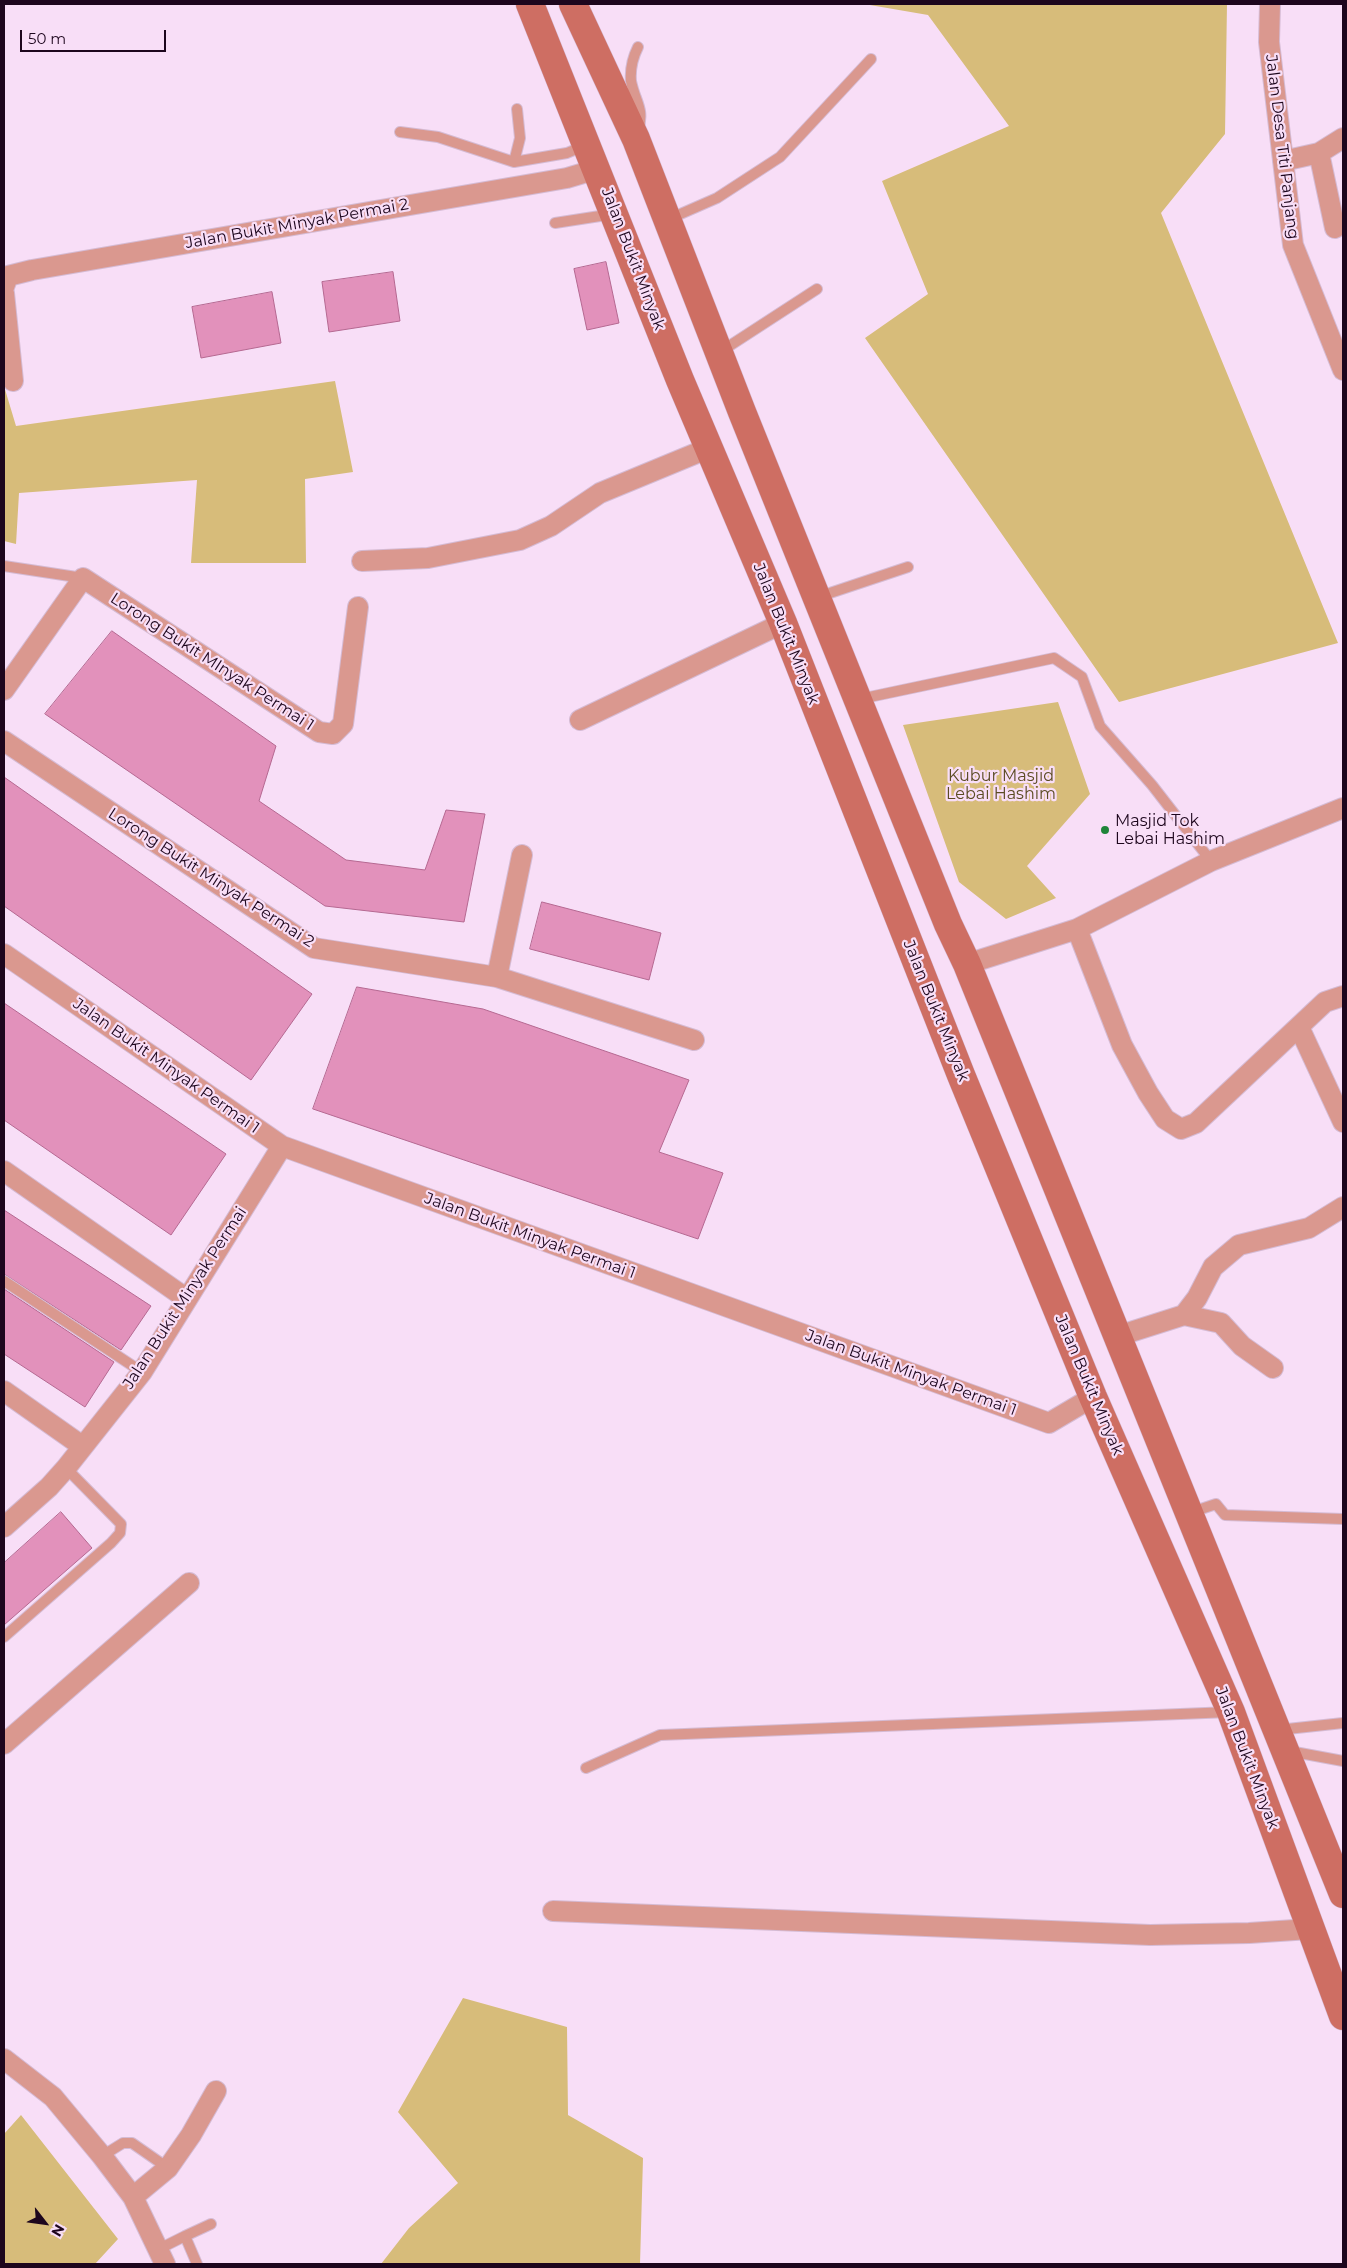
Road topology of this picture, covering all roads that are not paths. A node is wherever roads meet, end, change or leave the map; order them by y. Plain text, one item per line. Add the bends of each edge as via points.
1 (530, 4) edge
2 (573, 4) edge
3 (1270, 4) edge
4 (638, 47) dead end
5 (871, 59) dead end
6 (517, 110) dead end
7 (400, 132) dead end
8 (1343, 138) edge
9 (636, 139) junction
10 (1319, 153) junction
11 (592, 157) junction
12 (1283, 161) junction
13 (514, 162) junction
14 (615, 214) junction
15 (668, 220) junction
16 (555, 223) dead end
17 (1339, 226) edge
18 (4, 287) edge
19 (817, 288) dead end
20 (4, 293) edge
21 (719, 352) junction
22 (1342, 361) edge
23 (13, 381) dead end
24 (709, 448) junction
25 (800, 553) junction
26 (362, 561) dead end
27 (4, 566) edge
28 (908, 567) dead end
29 (763, 575) junction
30 (83, 578) junction
31 (819, 602) junction
32 (358, 607) dead end
33 (783, 624) junction
34 (4, 690) edge
35 (859, 699) junction
36 (580, 720) dead end
37 (4, 741) edge
38 (1343, 808) edge
39 (522, 855) dead end
40 (1211, 862) junction
41 (1077, 929) junction
42 (4, 954) edge
43 (967, 964) junction
44 (497, 977) junction
45 (1343, 996) edge
46 (1299, 1027) junction
47 (694, 1040) dead end
48 (1343, 1122) edge
49 (282, 1146) junction
50 (4, 1171) edge
51 (1343, 1207) edge
52 (4, 1281) edge
53 (187, 1299) junction
54 (1184, 1315) junction
55 (1118, 1336) junction
56 (1273, 1368) dead end
57 (142, 1372) junction
58 (4, 1391) edge
59 (1093, 1396) junction
60 (82, 1446) junction
61 (66, 1468) junction
62 (1188, 1513) junction
63 (1343, 1519) edge
64 (4, 1527) edge
65 (189, 1583) dead end
66 (4, 1637) edge
67 (1231, 1712) junction
68 (1343, 1723) edge
69 (1281, 1740) junction
70 (4, 1744) edge
71 (1343, 1761) edge
72 (586, 1768) dead end
73 (1343, 1894) edge
74 (553, 1911) dead end
75 (1310, 1929) junction
76 (1343, 2016) edge
77 (4, 2059) edge
78 (216, 2092) dead end
79 (102, 2156) junction
80 (168, 2168) junction
81 (133, 2197) junction
82 (211, 2224) dead end
83 (185, 2236) junction
84 (161, 2257) edge
85 (198, 2264) edge

1 - 11 main road, Jalan Bukit Minyak
2 - 9 main road
3 - 12 street, Jalan Desa Titi Panjang via 1269,42
4 - 9 lane via 632,60 631,81 642,117
5 - 15 lane via 780,157 717,198
6 - 13 lane via 520,138
7 - 13 lane via 438,137
8 - 10 street
9 - 15 main road
10 - 12 street
10 - 17 street
11 - 13 lane via 567,153
11 - 14 main road, Jalan Bukit Minyak
11 - 18 street, Jalan Bukit Minyak Permai 2 via 567,178 32,270 8,276
12 - 22 street, Jalan Desa Titi Panjang via 1293,245
14 - 16 lane
14 - 24 main road, Jalan Bukit Minyak
15 - 21 main road
19 - 21 lane
20 - 23 street
21 - 25 main road
24 - 26 street via 600,493 551,526 520,540 428,558
24 - 29 main road, Jalan Bukit Minyak
25 - 29 main road via 788,574 774,580
25 - 31 main road
27 - 30 lane
28 - 31 lane
29 - 33 main road, Jalan Bukit Minyak
30 - 32 street, Lorong Bukit MInyak Permai 1 via 320,732 333,734 343,724
30 - 34 street
31 - 33 main road via 806,601 791,609
31 - 35 main road
33 - 36 street
33 - 59 main road, Jalan Bukit Minyak via 961,1075
35 - 40 lane via 1054,658 1082,677 1100,726 1152,785
35 - 43 main road
37 - 44 street, Lorong Bukit Minyak Permai 2 via 314,948
38 - 40 street
39 - 44 street
40 - 41 street
41 - 43 street
41 - 46 street via 1122,1045 1165,1119 1181,1129 1196,1123
42 - 49 street, Jalan Bukit Minyak Permai 1
43 - 55 main road
44 - 47 street, Lorong Bukit Minyak Permai 2
45 - 46 street via 1325,1002
46 - 48 street
49 - 53 street, Jalan Bukit Minyak Permai
49 - 59 street, Jalan Bukit Minyak Permai 1 via 1049,1423
50 - 53 street
51 - 54 street via 1309,1228 1239,1245 1213,1267
52 - 57 lane
53 - 57 street, Jalan Bukit Minyak Permai
54 - 55 street
54 - 56 street via 1221,1323 1242,1346
55 - 62 main road
57 - 60 street, Jalan Bukit Minyak Permai
58 - 60 street
59 - 67 main road, Jalan Bukit Minyak
60 - 61 street, Jalan Bukit Minyak Permai
61 - 64 street, Jalan Bukit Minyak Permai
61 - 66 lane via 121,1524 120,1533
62 - 63 lane via 1216,1504 1225,1515
62 - 69 main road
65 - 70 street
67 - 72 lane via 660,1735
67 - 75 main road, Jalan Bukit Minyak
68 - 69 lane
69 - 71 lane
69 - 73 main road
74 - 75 street via 1150,1935
75 - 76 main road, Jalan Bukit Minyak
77 - 79 street via 53,2097
78 - 80 street
79 - 80 lane via 123,2143 132,2143
79 - 81 street
80 - 81 street
81 - 84 street
82 - 83 lane
83 - 84 lane
83 - 85 lane

